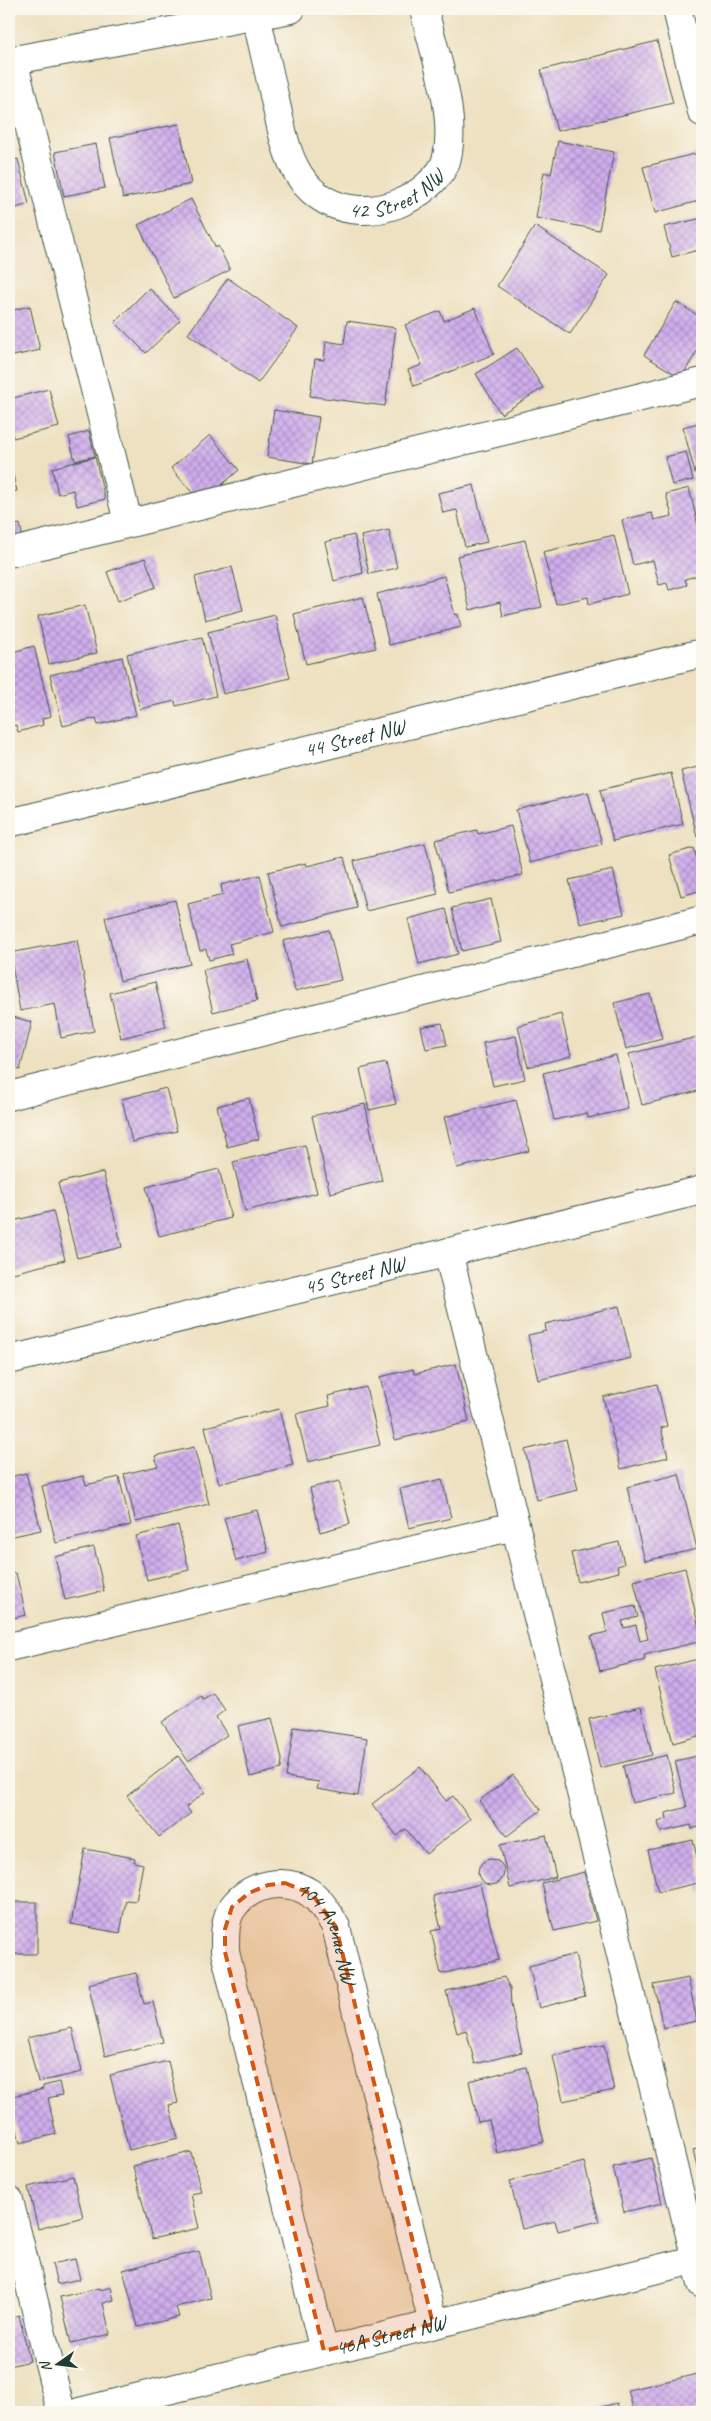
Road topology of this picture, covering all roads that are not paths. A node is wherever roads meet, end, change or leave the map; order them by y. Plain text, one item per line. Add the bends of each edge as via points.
1 (291, 9) edge
2 (424, 9) edge
3 (677, 9) edge
4 (256, 15) junction
5 (11, 61) edge
6 (702, 112) edge
7 (702, 382) edge
8 (128, 522) junction
9 (9, 552) edge
10 (702, 653) edge
11 (9, 823) edge
12 (702, 920) edge
13 (9, 1096) edge
14 (702, 1190) edge
15 (448, 1252) junction
16 (9, 1360) edge
17 (514, 1526) junction
18 (9, 1647) edge
19 (9, 2200) edge
20 (700, 2267) edge
21 (433, 2324) junction
22 (324, 2351) junction
23 (61, 2412) edge
24 (79, 2412) edge

1 - 4 street
2 - 4 street, 42 Street NW via 448,113 450,140 446,160 435,179 418,195 367,212 351,210 315,194 299,175 284,140
3 - 6 street
4 - 5 street
5 - 8 street
7 - 8 street
8 - 9 street
10 - 11 street, 44 Street NW
12 - 13 street
14 - 15 street, 45 Street NW
15 - 16 street, 45 Street NW
15 - 17 street
17 - 18 street
17 - 20 street
19 - 23 street
20 - 21 street, 46A Street NW
21 - 22 street, 46A Street NW
21 - 22 street, 104 Avenue NW via 336,1927 312,1894 285,1883 268,1885 249,1893 232,1907 225,1929 225,1952
22 - 24 street, 46A Street NW

